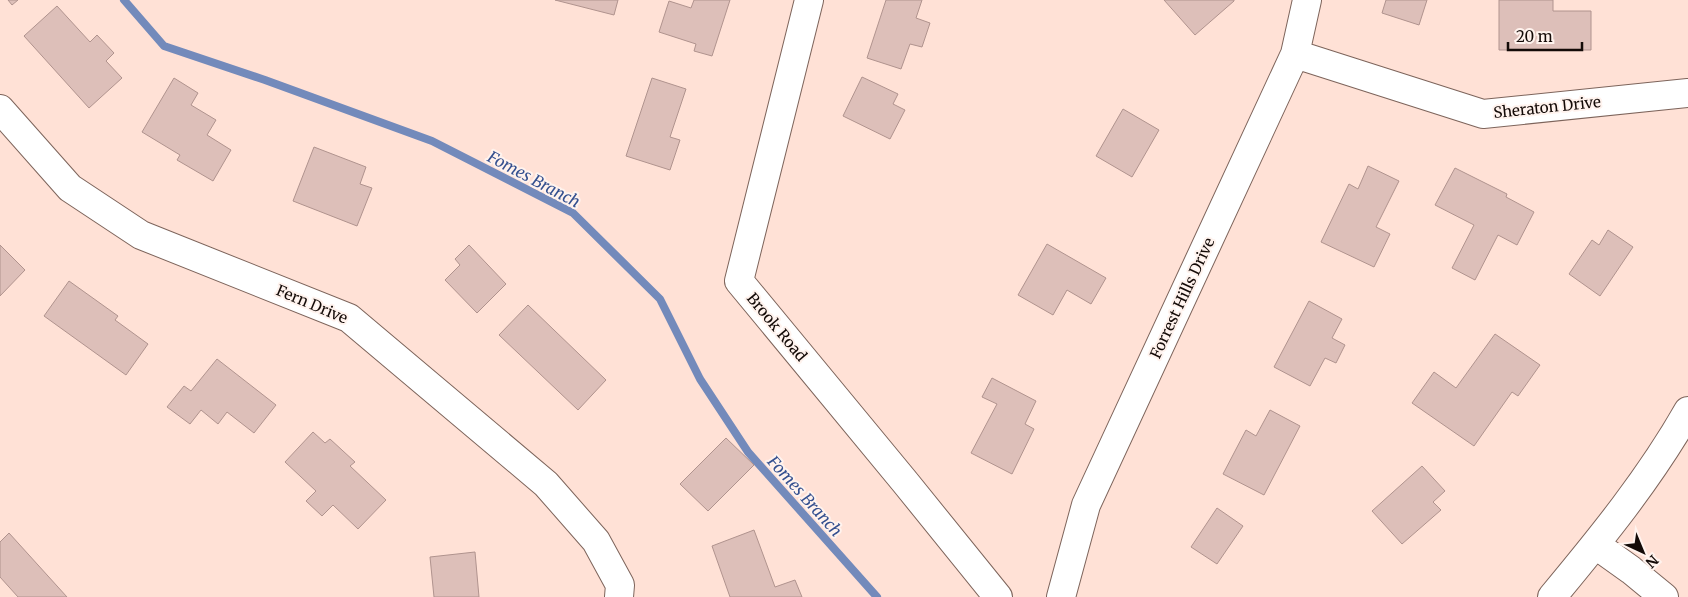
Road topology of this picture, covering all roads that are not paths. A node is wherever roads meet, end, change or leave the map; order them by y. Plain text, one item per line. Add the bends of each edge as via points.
1 (808, 0) edge
2 (1308, 0) edge
3 (1295, 54) junction
4 (1688, 93) edge
5 (0, 109) edge
6 (1688, 411) edge
7 (1596, 544) junction
8 (619, 597) edge
9 (998, 597) edge
10 (1061, 597) edge
11 (1552, 597) edge
12 (1664, 597) edge

1 - 9 main road, Brook Road via 739,281
2 - 3 main road, Forrest Hills Drive
3 - 4 main road, Sheraton Drive via 1483,114
3 - 10 main road, Forrest Hills Drive via 1086,505
5 - 8 main road, Fern Drive via 70,188 141,235 349,318 546,484 596,541 620,585
6 - 7 main road via 1630,500
7 - 11 main road
7 - 12 main road

